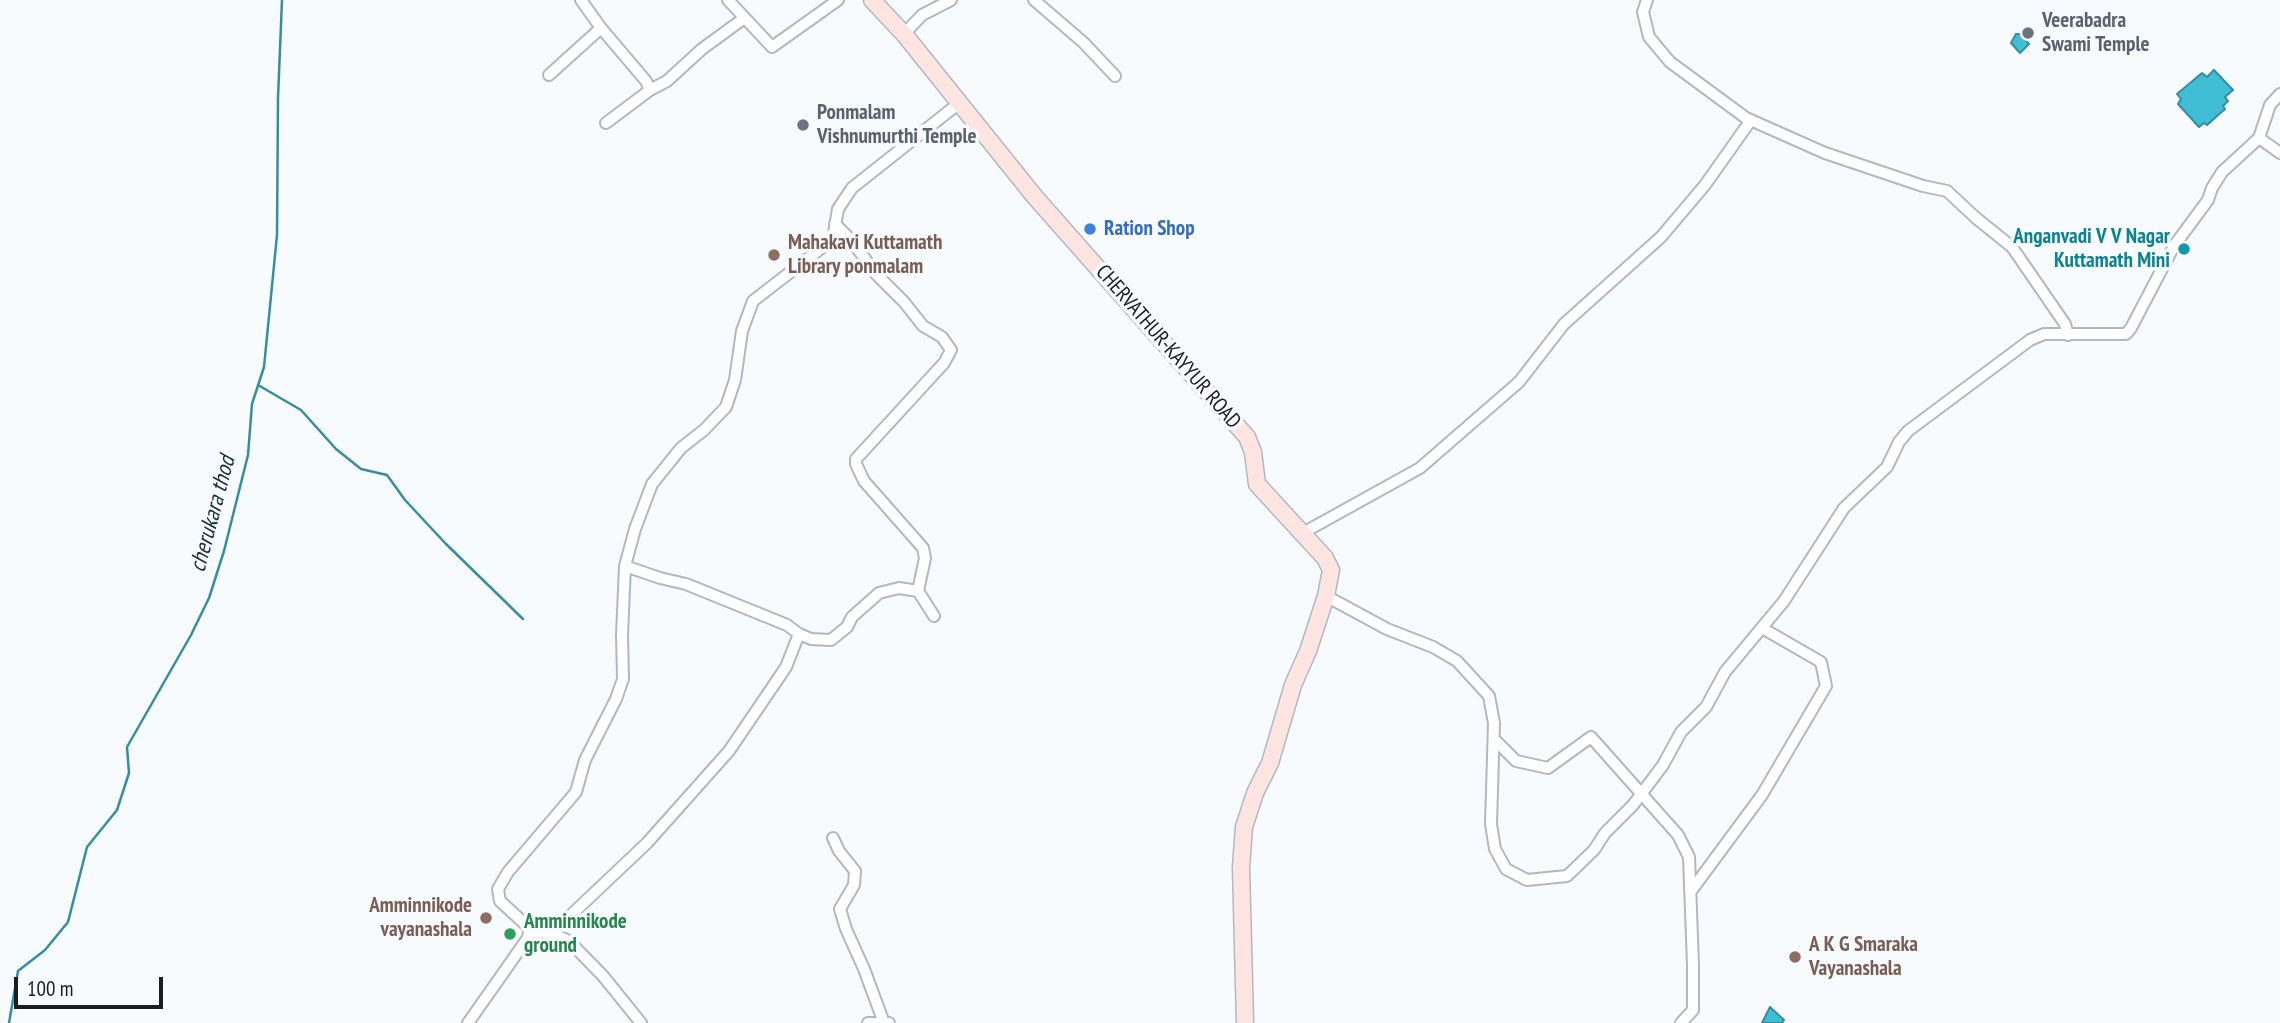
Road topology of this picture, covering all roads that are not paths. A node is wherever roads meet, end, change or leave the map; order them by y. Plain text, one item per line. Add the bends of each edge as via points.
1 (581, 0) edge
2 (728, 0) edge
3 (838, 0) edge
4 (872, 0) edge
5 (951, 0) edge
6 (1034, 0) edge
7 (1647, 0) edge
8 (743, 19) junction
9 (601, 27) junction
10 (904, 34) junction
11 (549, 75) dead end
12 (1115, 76) dead end
13 (650, 89) junction
14 (2280, 94) edge
15 (958, 104) junction
16 (1751, 120) junction
17 (606, 123) dead end
18 (2259, 138) junction
19 (2280, 153) edge
20 (835, 224) junction
21 (2068, 335) junction
22 (1300, 534) junction
23 (625, 566) junction
24 (918, 591) junction
25 (1326, 596) junction
26 (934, 616) dead end
27 (1762, 628) junction
28 (799, 634) junction
29 (1494, 738) junction
30 (1641, 794) junction
31 (833, 838) dead end
32 (1691, 891) junction
33 (530, 932) junction
34 (552, 933) junction
35 (1242, 1020) edge
36 (468, 1023) edge
37 (641, 1023) edge
38 (868, 1023) edge
39 (884, 1023) edge
40 (889, 1023) edge
41 (1681, 1023) edge

1 - 9 street
2 - 8 street
3 - 8 street via 772,47
4 - 10 main road, CHERVATHUR-KAYYUR ROAD
5 - 10 street via 922,15
6 - 12 street
7 - 16 street via 1643,12 1648,37 1670,62
8 - 13 street via 667,81
9 - 11 street
9 - 13 street
10 - 15 main road, CHERVATHUR-KAYYUR ROAD
13 - 17 street
14 - 18 street via 2270,105
15 - 20 street via 852,188 838,209
15 - 22 main road, CHERVATHUR-KAYYUR ROAD via 1247,437 1257,484
16 - 21 street via 1825,153 1947,191 2012,247
16 - 22 street via 1706,185 1661,237 1564,324 1519,382 1420,468
18 - 19 street
18 - 21 street via 2222,172 2174,246 2126,334
20 - 23 street via 833,239 753,301 726,407 681,448 652,484
20 - 24 street via 923,326 942,337 951,350 856,459 864,481 923,548
21 - 27 street via 2044,334 2030,340 1908,431 1887,467 1844,509
22 - 25 main road, CHERVATHUR-KAYYUR ROAD via 1331,570
23 - 28 street via 686,584
23 - 33 street via 623,679 616,699 585,760 576,792 498,889 500,901
24 - 26 street
24 - 28 street via 899,588 879,593 831,640
25 - 29 street via 1457,661 1489,696
25 - 35 main road, CHERVATHUR-KAYYUR ROAD via 1244,827
27 - 30 street via 1725,671 1706,706 1681,732
27 - 32 street via 1821,662 1826,685 1762,795
28 - 34 street via 786,667 729,751 647,843
29 - 30 street via 1516,761 1548,768 1591,737
29 - 30 street via 1491,824 1495,849 1506,869 1527,880 1567,876
30 - 32 street via 1678,835 1689,857
31 - 39 street via 855,871 854,885 840,909 845,929
32 - 41 street via 1693,1010
33 - 34 street
33 - 36 street
34 - 37 street via 569,941
38 - 39 street
39 - 40 street

